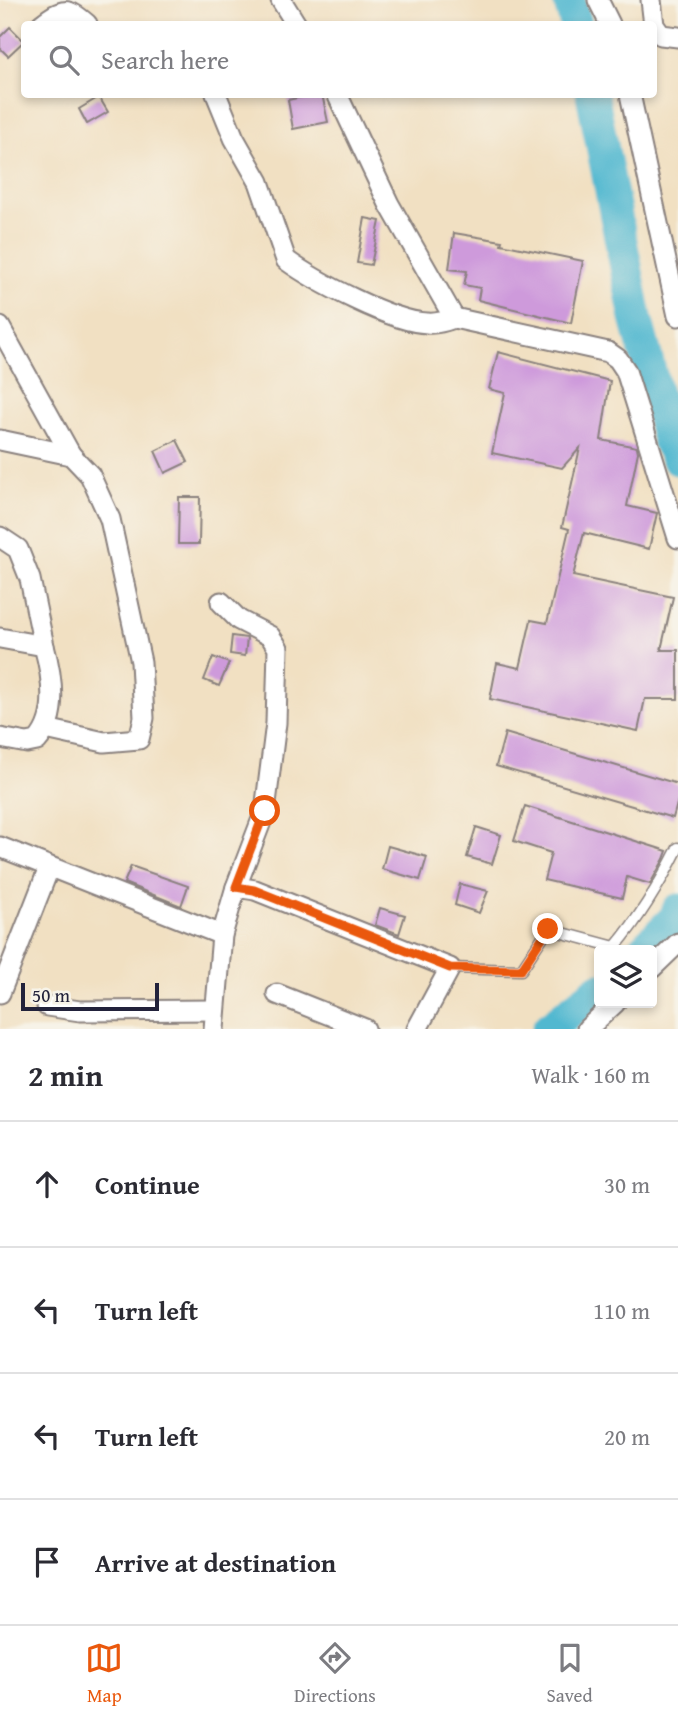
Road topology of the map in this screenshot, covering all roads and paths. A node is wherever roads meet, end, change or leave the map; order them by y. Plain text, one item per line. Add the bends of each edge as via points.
1 (281, 0) edge
2 (598, 0) edge
3 (651, 0) edge
4 (46, 21) edge
5 (84, 21) edge
6 (294, 21) edge
7 (608, 21) edge
8 (654, 21) edge
9 (657, 29) edge
10 (678, 37) edge
11 (218, 98) edge
12 (339, 98) edge
13 (631, 98) edge
14 (678, 316) edge
15 (454, 318) junction
16 (0, 327) edge
17 (0, 440) edge
18 (71, 455) junction
19 (0, 537) edge
20 (678, 538) edge
21 (221, 602) dead end
22 (0, 638) edge
23 (44, 646) junction
24 (46, 729) junction
25 (0, 738) edge
26 (0, 847) edge
27 (678, 848) edge
28 (49, 868) junction
29 (236, 887) junction
30 (222, 935) junction
31 (678, 943) edge
32 (657, 963) edge
33 (450, 968) junction
34 (0, 993) edge
35 (277, 994) dead end
36 (47, 1006) dead end
37 (610, 1008) edge
38 (215, 1019) edge
39 (365, 1029) edge
40 (417, 1029) edge
41 (587, 1029) edge

1 - 6 street
2 - 7 street
3 - 8 street
4 - 5 street via 65,11
9 - 10 street via 661,35
11 - 15 street via 259,182 286,260 341,293 394,314 426,324
12 - 15 street via 389,204
13 - 14 street
15 - 20 street via 608,352 618,359 626,371
16 - 18 street
17 - 18 street
18 - 24 street via 90,475 110,519 141,662 144,718 139,739 125,742
19 - 23 street via 18,549
21 - 29 street via 239,620 270,636 278,648 276,723 265,811
22 - 23 street
23 - 24 street via 51,697
24 - 25 street via 37,741 27,743
26 - 28 street
27 - 33 lane via 660,884 615,947 548,929 521,970
28 - 30 street
28 - 34 street
29 - 30 street
29 - 33 street via 254,890
30 - 38 street
31 - 32 street
33 - 40 street
35 - 39 street
36 - 38 street
37 - 41 street

